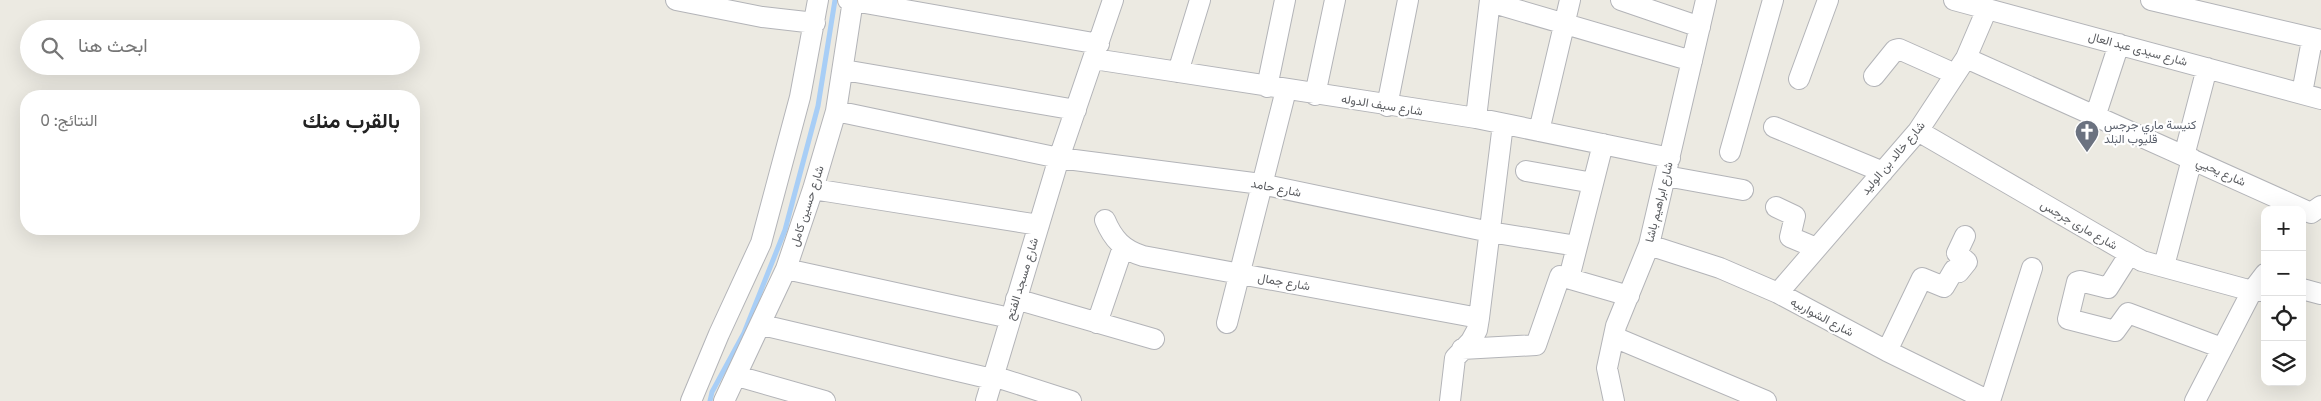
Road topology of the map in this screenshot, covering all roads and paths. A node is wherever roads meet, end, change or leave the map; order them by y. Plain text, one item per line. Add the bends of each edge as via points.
1 (676, 0) edge
2 (818, 0) edge
3 (851, 0) edge
4 (1113, 0) edge
5 (1200, 0) edge
6 (1285, 0) edge
7 (1335, 0) edge
8 (1408, 0) edge
9 (1570, 0) edge
10 (1621, 0) edge
11 (1706, 0) edge
12 (1773, 0) edge
13 (1828, 0) edge
14 (1954, 0) edge
15 (2152, 0) edge
16 (1490, 1) edge
17 (1988, 9) junction
18 (815, 23) junction
19 (1565, 24) junction
20 (1700, 27) junction
21 (2317, 40) edge
22 (2119, 44) junction
23 (1096, 51) junction
24 (1966, 58) junction
25 (1692, 61) junction
26 (2207, 68) junction
27 (844, 70) junction
28 (1178, 72) junction
29 (1955, 74) junction
30 (1874, 76) dead end
31 (1799, 79) dead end
32 (1277, 88) junction
33 (2302, 94) junction
34 (1315, 95) junction
35 (2321, 99) edge
36 (1387, 106) junction
37 (1076, 110) junction
38 (836, 111) junction
39 (2095, 117) junction
40 (1476, 118) junction
41 (1503, 124) junction
42 (1774, 127) dead end
43 (1918, 131) junction
44 (1539, 132) junction
45 (1603, 144) junction
46 (1730, 152) dead end
47 (2188, 157) junction
48 (1059, 158) junction
49 (1668, 167) junction
50 (1526, 171) dead end
51 (1883, 172) junction
52 (1593, 183) junction
53 (1261, 184) junction
54 (813, 189) junction
55 (1743, 190) dead end
56 (1776, 207) dead end
57 (2314, 215) edge
58 (1105, 220) dead end
59 (1038, 225) junction
60 (1490, 232) junction
61 (1965, 236) dead end
62 (1650, 245) junction
63 (1577, 246) junction
64 (1123, 247) junction
65 (1816, 248) junction
66 (2129, 254) junction
67 (2164, 266) junction
68 (2032, 268) dead end
69 (786, 269) junction
70 (1240, 274) junction
71 (1569, 278) junction
72 (2306, 289) edge
73 (2258, 291) edge
74 (1778, 293) junction
75 (2321, 294) edge
76 (1629, 296) junction
77 (1016, 299) junction
78 (1010, 318) junction
79 (1480, 318) junction
80 (1228, 322) dead end
81 (1097, 323) junction
82 (762, 324) junction
83 (1614, 337) junction
84 (1154, 339) dead end
85 (2222, 348) junction
86 (1462, 350) junction
87 (1887, 351) junction
88 (737, 376) junction
89 (993, 377) junction
90 (691, 401) edge
91 (724, 401) edge
92 (825, 401) edge
93 (986, 401) edge
94 (1070, 401) edge
95 (1450, 401) edge
96 (1614, 401) edge
97 (1766, 401) edge
98 (1990, 401) edge
99 (2195, 401) edge

1 - 18 street via 762,17
2 - 18 street
3 - 23 street, شارع سيف الدوله
3 - 27 street, شارع حسين كامل
4 - 23 street, شارع مسجد الفتح
5 - 28 street
6 - 32 street
7 - 34 street
8 - 36 street
9 - 19 street
10 - 20 street
11 - 20 street, شارع ابراهيم باشا
12 - 46 street
13 - 31 street
14 - 17 street, شارع سيدى عبد العال
15 - 21 street
16 - 19 street
16 - 40 street
17 - 22 street, شارع سيدى عبد العال
17 - 24 street, شارع خالد بن الوليد
18 - 90 street via 800,97 761,243
19 - 25 street
19 - 44 street
20 - 25 street, شارع ابراهيم باشا
21 - 33 street
22 - 26 street, شارع سيدى عبد العال
22 - 39 street
23 - 28 street, شارع سيف الدوله
23 - 37 street, شارع مسجد الفتح
24 - 29 street, شارع خالد بن الوليد
24 - 39 street, شارع يحيي
25 - 49 street, شارع ابراهيم باشا
26 - 33 street, شارع سيدى عبد العال
26 - 47 street
27 - 37 street
27 - 38 street, شارع حسين كامل
28 - 32 street, شارع سيف الدوله
29 - 30 street via 1899,49
29 - 43 street, شارع خالد بن الوليد
32 - 34 street, شارع سيف الدوله
32 - 53 street
33 - 35 street, شارع سيدى عبد العال
34 - 36 street, شارع سيف الدوله
36 - 40 street, شارع سيف الدوله
37 - 48 street, شارع مسجد الفتح
38 - 48 street, شارع حامد
38 - 54 street, شارع حسين كامل
39 - 47 street, شارع يحيي
40 - 41 street, شارع سيف الدوله
41 - 44 street, شارع سيف الدوله
41 - 60 street
42 - 51 street
43 - 51 street, شارع خالد بن الوليد
43 - 66 street, شارع مارى جرجس
44 - 45 street, شارع سيف الدوله
45 - 49 street, شارع سيف الدوله
45 - 52 street
47 - 57 street, شارع يحيي
47 - 67 street
48 - 53 street, شارع حامد
48 - 59 street, شارع مسجد الفتح
49 - 55 street, شارع سيف الدوله
49 - 62 street, شارع ابراهيم باشا
50 - 52 street
51 - 65 street, شارع خالد بن الوليد
52 - 63 street
53 - 60 street, شارع حامد
53 - 70 street
54 - 59 street
54 - 69 street, شارع حسين كامل
56 - 65 street via 1795,216 1790,238
58 - 64 street
59 - 77 street, شارع مسجد الفتح
60 - 63 street, شارع حامد
60 - 79 street
61 - 87 street via 1957,252 1967,262 1959,272 1954,270 1945,287 1921,279
62 - 74 street, شارع الشواربيه via 1720,268
62 - 76 street, شارع ابراهيم باشا
63 - 71 street
64 - 70 street, شارع جمال via 1143,256
64 - 81 street
65 - 74 street, شارع خالد بن الوليد
66 - 67 street, شارع مارى جرجس
66 - 85 street via 2108,288 2077,282 2068,319 2115,331 2128,314
67 - 73 street, شارع مارى جرجس
68 - 98 street
69 - 78 street
69 - 82 street, شارع حسين كامل
70 - 79 street, شارع جمال
70 - 80 street
71 - 76 street
71 - 86 street via 1559,278 1535,346
72 - 75 street
73 - 85 street
74 - 87 street, شارع الشواربيه
76 - 83 street, شارع ابراهيم باشا
77 - 78 street, شارع مسجد الفتح
77 - 81 street
78 - 89 street, شارع مسجد الفتح
79 - 86 street via 1474,335
81 - 84 street
82 - 88 street, شارع حسين كامل
82 - 89 street
83 - 96 street, شارع ابراهيم باشا via 1607,368
83 - 97 street
85 - 99 street
86 - 95 street via 1454,363
87 - 98 street, شارع الشواربيه
88 - 91 street, شارع حسين كامل
88 - 92 street
89 - 93 street, شارع مسجد الفتح
89 - 94 street

